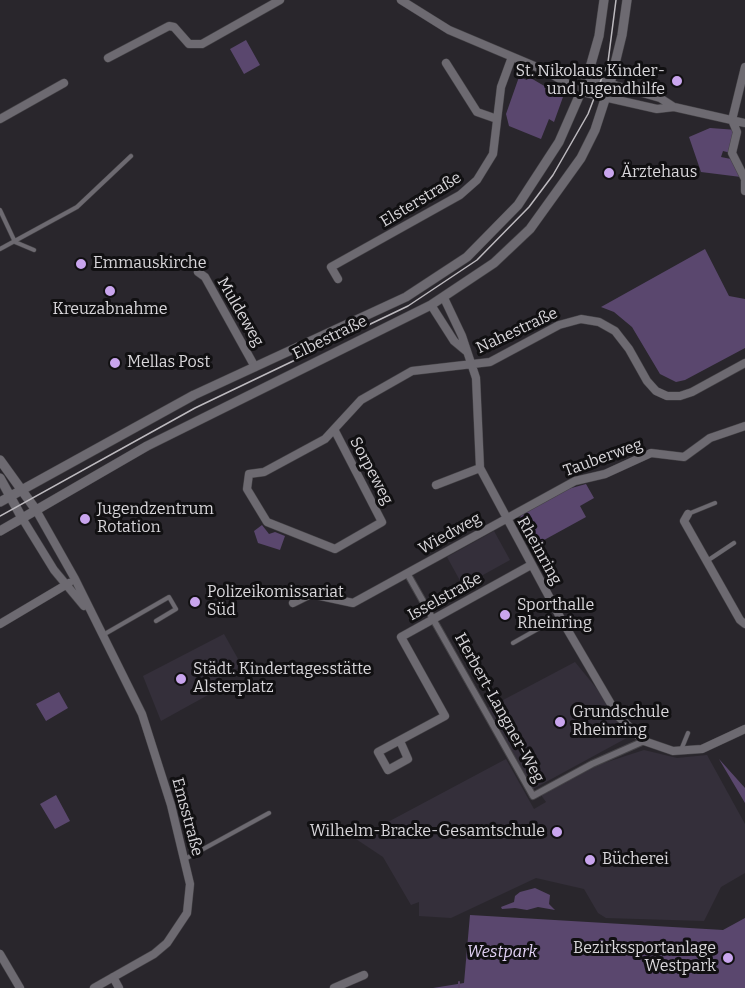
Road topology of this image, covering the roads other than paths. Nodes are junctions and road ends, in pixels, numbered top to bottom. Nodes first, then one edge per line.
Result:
1 (280, 0) edge
2 (401, 0) edge
3 (604, 0) edge
4 (627, 0) edge
5 (108, 57) dead end
6 (512, 57) junction
7 (446, 63) dead end
8 (745, 67) edge
9 (546, 70) junction
10 (587, 78) junction
11 (64, 83) dead end
12 (610, 84) junction
13 (582, 93) junction
14 (605, 99) junction
15 (675, 107) junction
16 (0, 119) edge
17 (497, 119) junction
18 (732, 120) junction
19 (745, 123) edge
20 (131, 156) dead end
21 (745, 180) edge
22 (745, 191) edge
23 (0, 210) edge
24 (15, 242) junction
25 (0, 249) edge
26 (34, 250) dead end
27 (198, 273) dead end
28 (338, 279) dead end
29 (444, 298) junction
30 (431, 305) junction
31 (467, 352) junction
32 (745, 363) edge
33 (473, 365) junction
34 (255, 367) junction
35 (745, 426) edge
36 (335, 431) junction
37 (0, 460) edge
38 (480, 468) junction
39 (0, 478) edge
40 (436, 485) dead end
41 (21, 490) junction
42 (10, 496) junction
43 (0, 502) edge
44 (715, 503) dead end
45 (36, 510) junction
46 (688, 514) joint
47 (22, 518) junction
48 (506, 519) junction
49 (0, 531) edge
50 (734, 543) dead end
51 (706, 561) junction
52 (531, 565) junction
53 (407, 573) junction
54 (75, 579) junction
55 (66, 585) junction
56 (416, 588) joint
57 (293, 603) dead end
58 (560, 617) junction
59 (93, 619) junction
60 (434, 619) junction
61 (156, 621) dead end
62 (0, 624) edge
63 (745, 624) edge
64 (102, 635) junction
65 (513, 643) dead end
66 (745, 729) edge
67 (688, 733) dead end
68 (400, 741) dead end
69 (644, 741) junction
70 (681, 751) junction
71 (269, 813) dead end
72 (185, 859) junction
73 (0, 954) edge
74 (364, 975) dead end
75 (113, 977) junction
76 (20, 988) edge
77 (94, 988) edge
78 (119, 988) edge
79 (333, 988) edge

1 - 5 street
2 - 6 street
3 - 10 street, Elbestraße
4 - 12 street, Elbestraße
6 - 9 street
6 - 17 street, Elsterstraße
7 - 17 street
8 - 18 street
9 - 10 street
9 - 13 street
10 - 12 street
10 - 13 street, Elbestraße
11 - 16 street
12 - 14 street, Elbestraße
12 - 15 street
13 - 14 street
13 - 34 street, Elbestraße
14 - 15 street
14 - 29 street, Elbestraße
15 - 18 street
17 - 28 street, Elsterstraße
18 - 19 street
18 - 21 street
20 - 24 lane
21 - 22 street
23 - 24 lane
24 - 25 lane
24 - 26 lane
27 - 34 street, Muldeweg
29 - 30 street, Elbestraße
29 - 31 street, Rheinring
30 - 31 street, Rheinring
30 - 45 street, Elbestraße
31 - 33 street, Rheinring
32 - 33 street, Nahestraße
33 - 36 street, Nahestraße
33 - 38 street, Rheinring
34 - 41 street, Elbestraße
35 - 48 street, Tauberweg
36 - 36 street, Sorpeweg
37 - 41 street
38 - 40 street
38 - 48 street, Rheinring
39 - 42 street
41 - 42 street, Elbestraße
41 - 45 street
42 - 43 street, Elbestraße
42 - 47 street
44 - 46 lane
45 - 47 street, Elbestraße
45 - 54 street, Emsstraße
46 - 51 street
47 - 49 street, Elbestraße
47 - 55 street, Emsstraße
48 - 52 street, Rheinring
48 - 53 street, Wiedweg
50 - 51 lane
51 - 63 street
52 - 58 street, Rheinring
52 - 60 street, Isselstraße
53 - 56 street, Wiedweg
53 - 57 street, Wiedweg
54 - 55 street
54 - 59 street, Emsstraße
55 - 59 street, Emsstraße
55 - 62 street
56 - 60 street, Herbert-Langner-Weg
58 - 65 lane
58 - 69 street, Rheinring
59 - 64 street, Emsstraße
60 - 68 street, Isselstraße
60 - 69 street, Herbert-Langner-Weg
61 - 64 lane
64 - 72 street, Emsstraße
66 - 70 street, Rheinring
67 - 70 lane
69 - 70 street, Rheinring
71 - 72 lane
72 - 75 street, Emsstraße
73 - 76 street
74 - 79 street
75 - 77 street, Emsstraße
75 - 78 street

